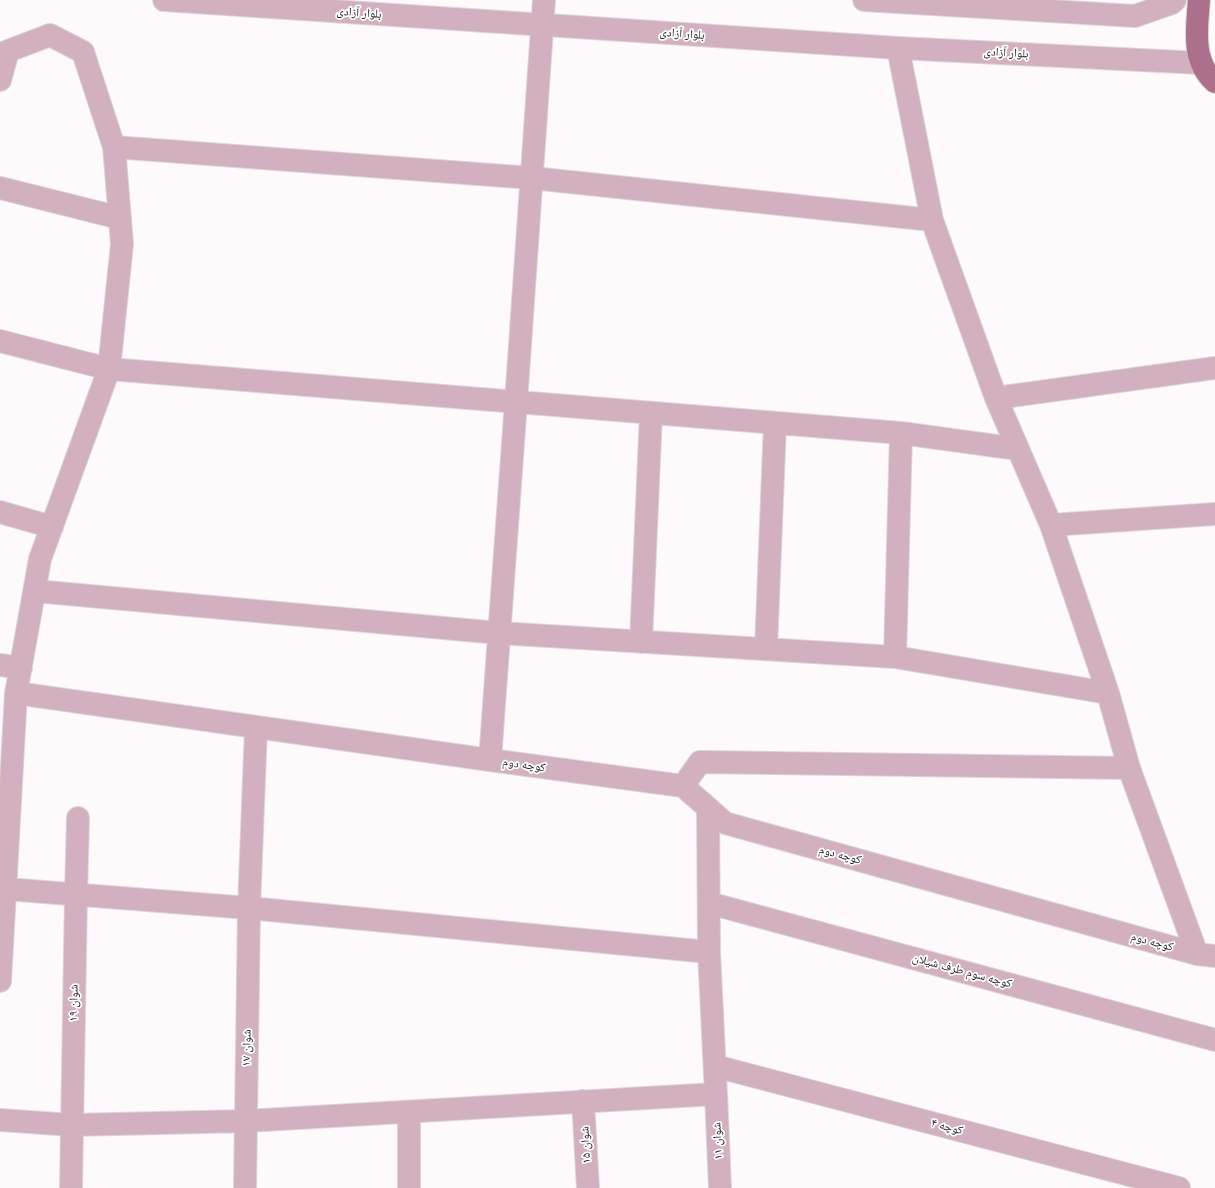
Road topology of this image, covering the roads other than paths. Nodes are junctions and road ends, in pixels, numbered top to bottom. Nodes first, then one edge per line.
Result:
1 (164, 0) edge
2 (544, 0) edge
3 (864, 0) edge
4 (1175, 0) edge
5 (1199, 0) edge
6 (543, 25) junction
7 (898, 48) junction
8 (4, 52) edge
9 (1201, 63) junction
10 (0, 80) edge
11 (1215, 82) edge
12 (114, 147) junction
13 (532, 178) junction
14 (0, 188) edge
15 (120, 218) junction
16 (932, 220) junction
17 (0, 341) edge
18 (1215, 368) edge
19 (108, 369) junction
20 (996, 398) junction
21 (516, 402) junction
22 (651, 413) junction
23 (775, 423) junction
24 (901, 433) junction
25 (1018, 449) junction
26 (0, 512) edge
27 (1215, 514) edge
28 (1051, 525) junction
29 (52, 527) junction
30 (35, 591) junction
31 (499, 633) junction
32 (641, 642) junction
33 (766, 649) junction
34 (895, 657) junction
35 (10, 666) edge
36 (16, 693) junction
37 (1108, 693) junction
38 (256, 727) junction
39 (490, 760) junction
40 (1129, 768) junction
41 (683, 786) junction
42 (708, 808) junction
43 (78, 818) dead end
44 (3, 866) edge
45 (6, 888) junction
46 (76, 894) junction
47 (709, 903) junction
48 (249, 908) junction
49 (709, 952) junction
50 (1206, 955) edge
51 (0, 981) edge
52 (1215, 1040) edge
53 (715, 1066) junction
54 (716, 1094) junction
55 (583, 1101) junction
56 (409, 1112) junction
57 (0, 1120) edge
58 (246, 1121) junction
59 (72, 1125) junction
60 (71, 1188) edge
61 (244, 1188) edge
62 (409, 1188) edge
63 (588, 1188) edge
64 (720, 1188) edge
65 (1179, 1188) edge

1 - 6 street, بلوار آزادی
2 - 6 street
3 - 4 street
5 - 9 main road
6 - 7 street, بلوار آزادی
6 - 13 street
7 - 9 street, بلوار آزادی
7 - 16 street
8 - 10 street
8 - 12 street
9 - 11 main road
12 - 13 street
12 - 15 street
13 - 16 street
13 - 21 street
14 - 15 street
15 - 19 street
16 - 20 street
17 - 19 street
18 - 20 street
19 - 21 street
19 - 29 street
20 - 25 street
21 - 22 street
21 - 31 street
22 - 23 street
22 - 32 street
23 - 24 street
23 - 33 street
24 - 25 street
24 - 34 street
25 - 28 street
26 - 29 street
27 - 28 street
28 - 37 street
29 - 30 street
30 - 31 street
30 - 35 street
31 - 32 street
31 - 39 street
32 - 33 street
33 - 34 street
34 - 37 street
35 - 36 street
36 - 38 street, کوچه دوم
36 - 44 street
37 - 40 street
38 - 39 street, کوچه دوم
38 - 48 street, شوان ۱۷
39 - 41 street, کوچه دوم
40 - 41 street
40 - 50 street
41 - 42 street, کوچه دوم
42 - 47 street, شوان ۱۱
42 - 50 street, کوچه دوم
43 - 46 street, شوان ۱۹
44 - 45 street
45 - 46 street
45 - 51 street
46 - 48 street
46 - 59 street, شوان ۱۹
47 - 49 street, شوان ۱۱
47 - 52 street, کوچه سوم طرف شیلان
48 - 49 street
48 - 58 street, شوان ۱۷
49 - 53 street, شوان ۱۱
53 - 54 street, شوان ۱۱
53 - 65 street, کوچه ۴
54 - 55 street
54 - 64 street, شوان ۱۱
55 - 56 street
55 - 63 street, شوان ۱۵
56 - 58 street
56 - 62 street
57 - 59 street
58 - 59 street
58 - 61 street, شوان ۱۷
59 - 60 street, شوان ۱۹

